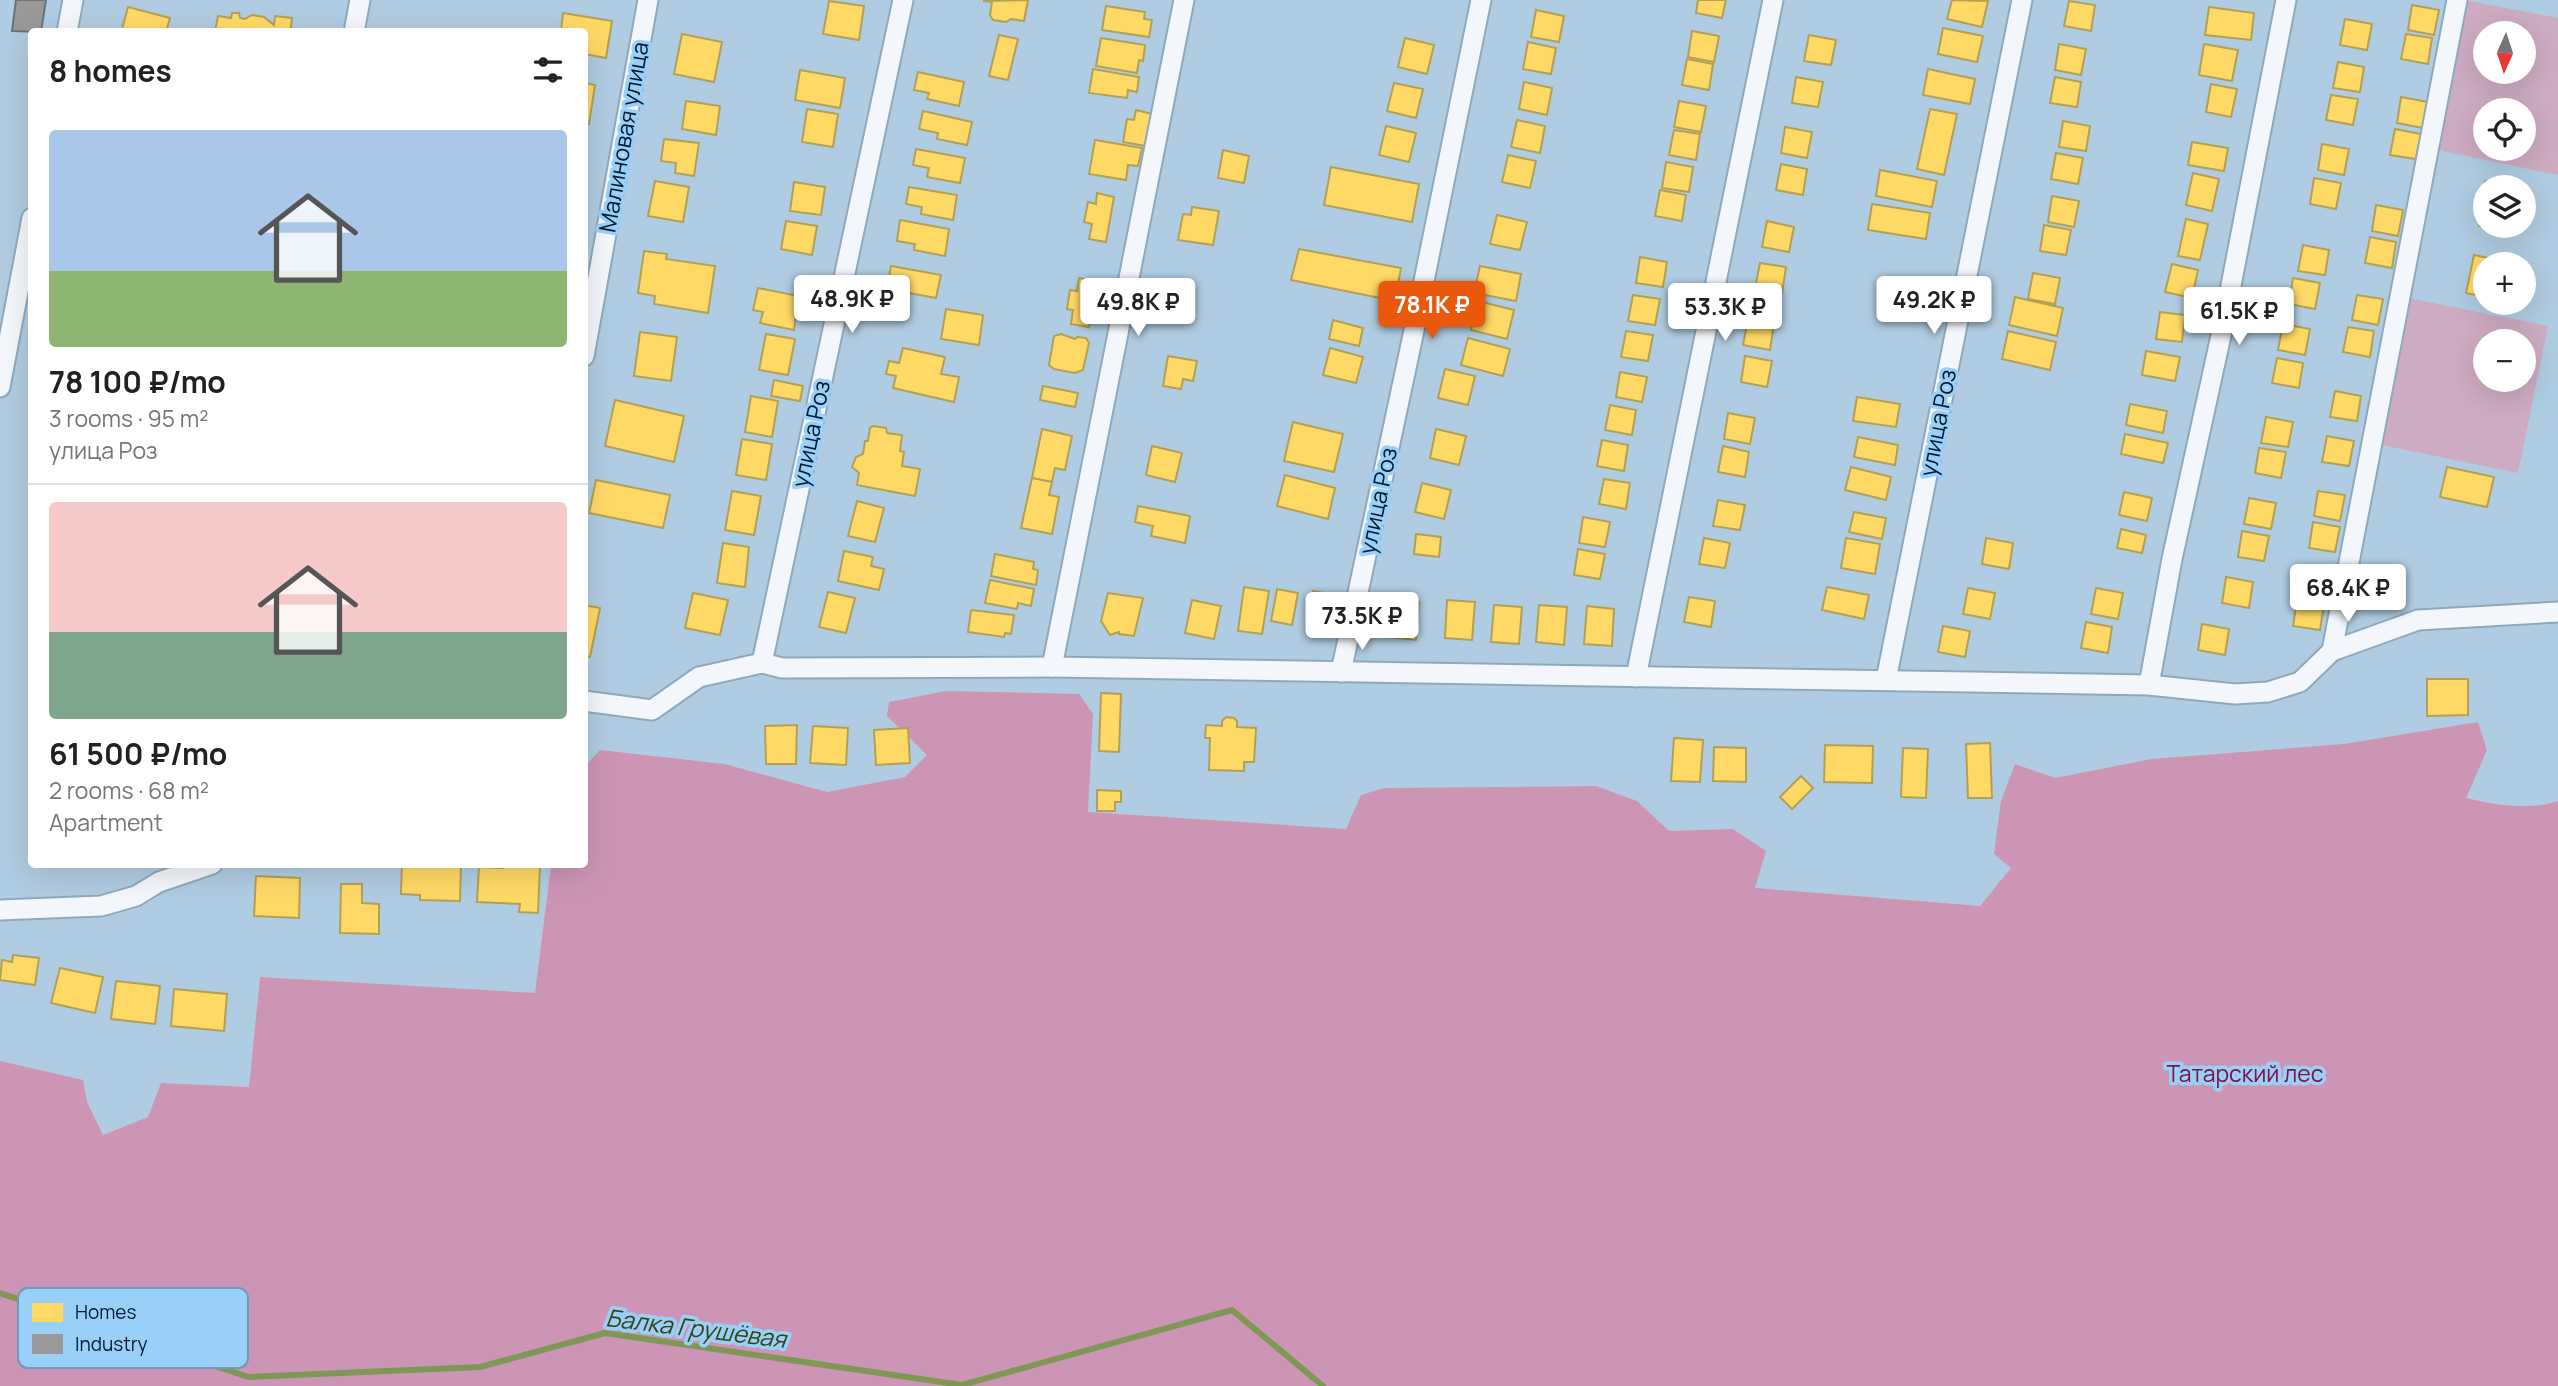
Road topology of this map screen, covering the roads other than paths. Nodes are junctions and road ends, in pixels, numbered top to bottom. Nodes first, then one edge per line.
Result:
1 (73, 0) edge
2 (360, 0) edge
3 (648, 0) edge
4 (903, 0) edge
5 (1184, 0) edge
6 (1481, 0) edge
7 (1773, 0) edge
8 (2022, 0) edge
9 (2286, 0) edge
10 (2457, 0) edge
11 (68, 28) edge
12 (355, 28) edge
13 (28, 239) edge
14 (588, 334) edge
15 (0, 387) edge
16 (2558, 612) edge
17 (2332, 651) junction
18 (762, 663) junction
19 (1052, 667) junction
20 (1341, 672) junction
21 (1636, 677) junction
22 (1886, 680) junction
23 (2149, 685) junction
24 (588, 702) edge
25 (200, 868) edge
26 (0, 910) edge

1 - 11 street
2 - 12 street
3 - 14 street, Малиновая улица
4 - 18 street, улица Роз
5 - 19 street
6 - 20 street, улица Роз
7 - 21 street
8 - 22 street, улица Роз
9 - 23 street
10 - 17 street
13 - 15 street
16 - 17 street
17 - 23 street
18 - 19 street
18 - 24 street
19 - 20 street
20 - 21 street
21 - 22 street
22 - 23 street
25 - 26 street

